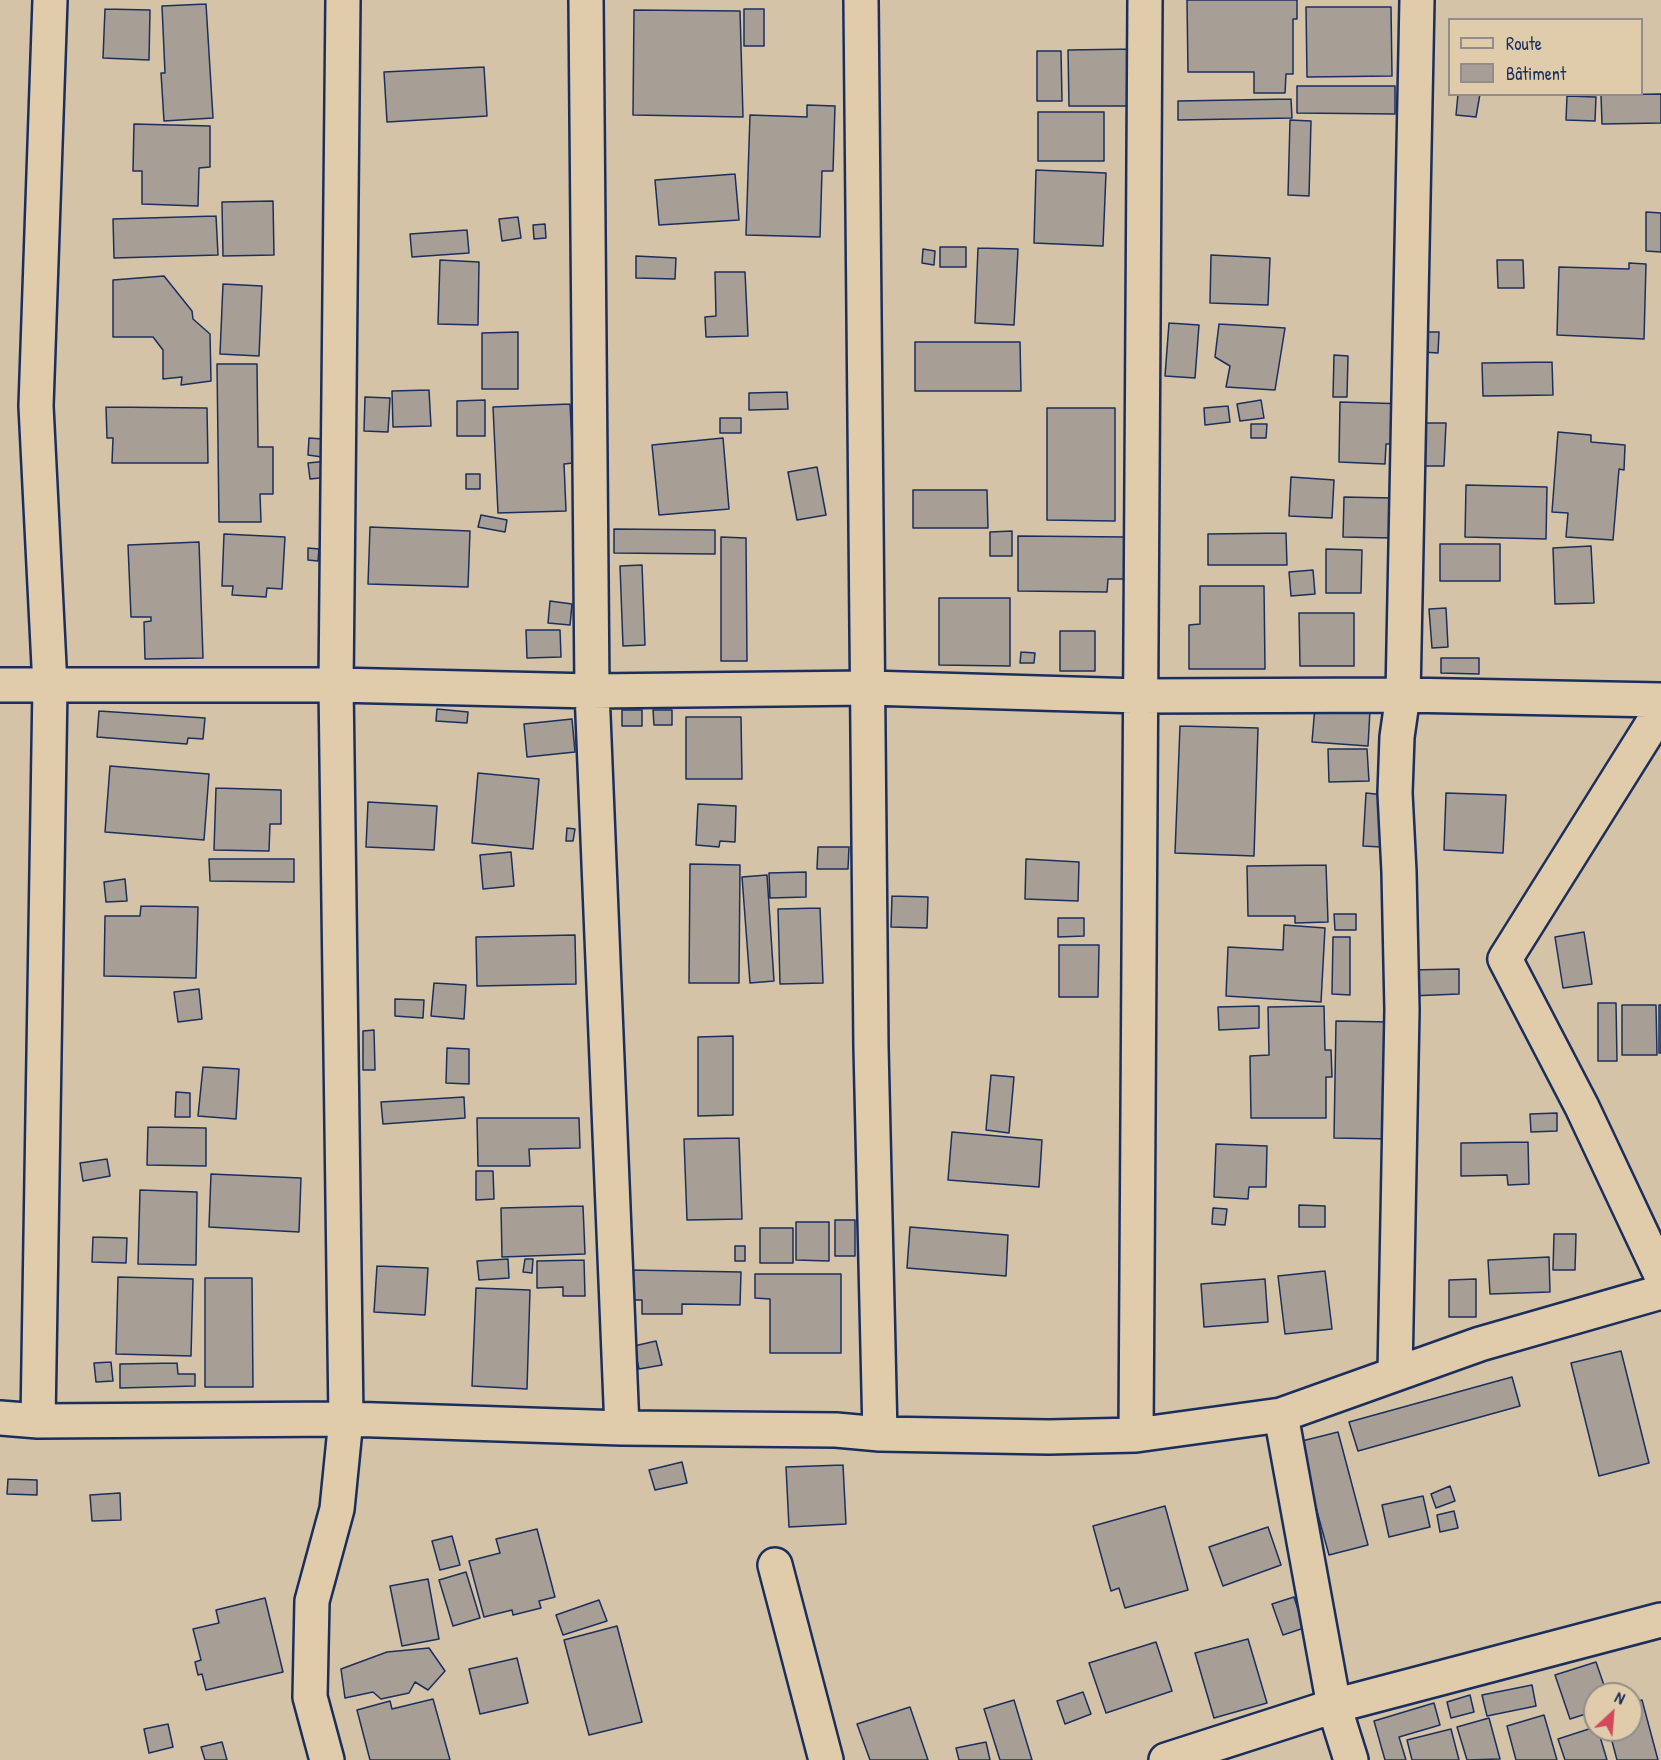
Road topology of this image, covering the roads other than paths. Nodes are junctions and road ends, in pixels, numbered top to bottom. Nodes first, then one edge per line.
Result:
1 (50, 0) edge
2 (343, 0) edge
3 (586, 0) edge
4 (861, 0) edge
5 (1145, 0) edge
6 (1418, 0) edge
7 (336, 684) junction
8 (0, 686) edge
9 (50, 686) junction
10 (869, 688) junction
11 (591, 691) junction
12 (1403, 695) junction
13 (1140, 696) junction
14 (1661, 700) edge
15 (1661, 710) edge
16 (1661, 1275) edge
17 (1661, 1292) edge
18 (1395, 1373) junction
19 (1281, 1415) junction
20 (0, 1418) edge
21 (346, 1419) junction
22 (38, 1421) junction
23 (622, 1428) junction
24 (880, 1434) junction
25 (1136, 1435) junction
26 (775, 1564) dead end
27 (1661, 1620) edge
28 (1334, 1706) junction
29 (327, 1760) edge
30 (826, 1760) edge
31 (1166, 1760) edge
32 (1351, 1760) edge

1 - 9 street
2 - 7 street
3 - 11 street
4 - 10 street
5 - 13 street
6 - 12 street
7 - 9 street
7 - 11 street
7 - 21 street
8 - 9 street
9 - 22 street
10 - 11 street
10 - 13 street
10 - 24 street
11 - 23 street
12 - 13 street
12 - 14 street
12 - 18 street
13 - 25 street
15 - 16 street
17 - 18 street
18 - 19 street
19 - 25 street
19 - 28 street
20 - 22 street
21 - 22 street
21 - 23 street
21 - 29 street
23 - 24 street
24 - 25 street
26 - 30 street
27 - 28 street
28 - 31 street
28 - 32 street

